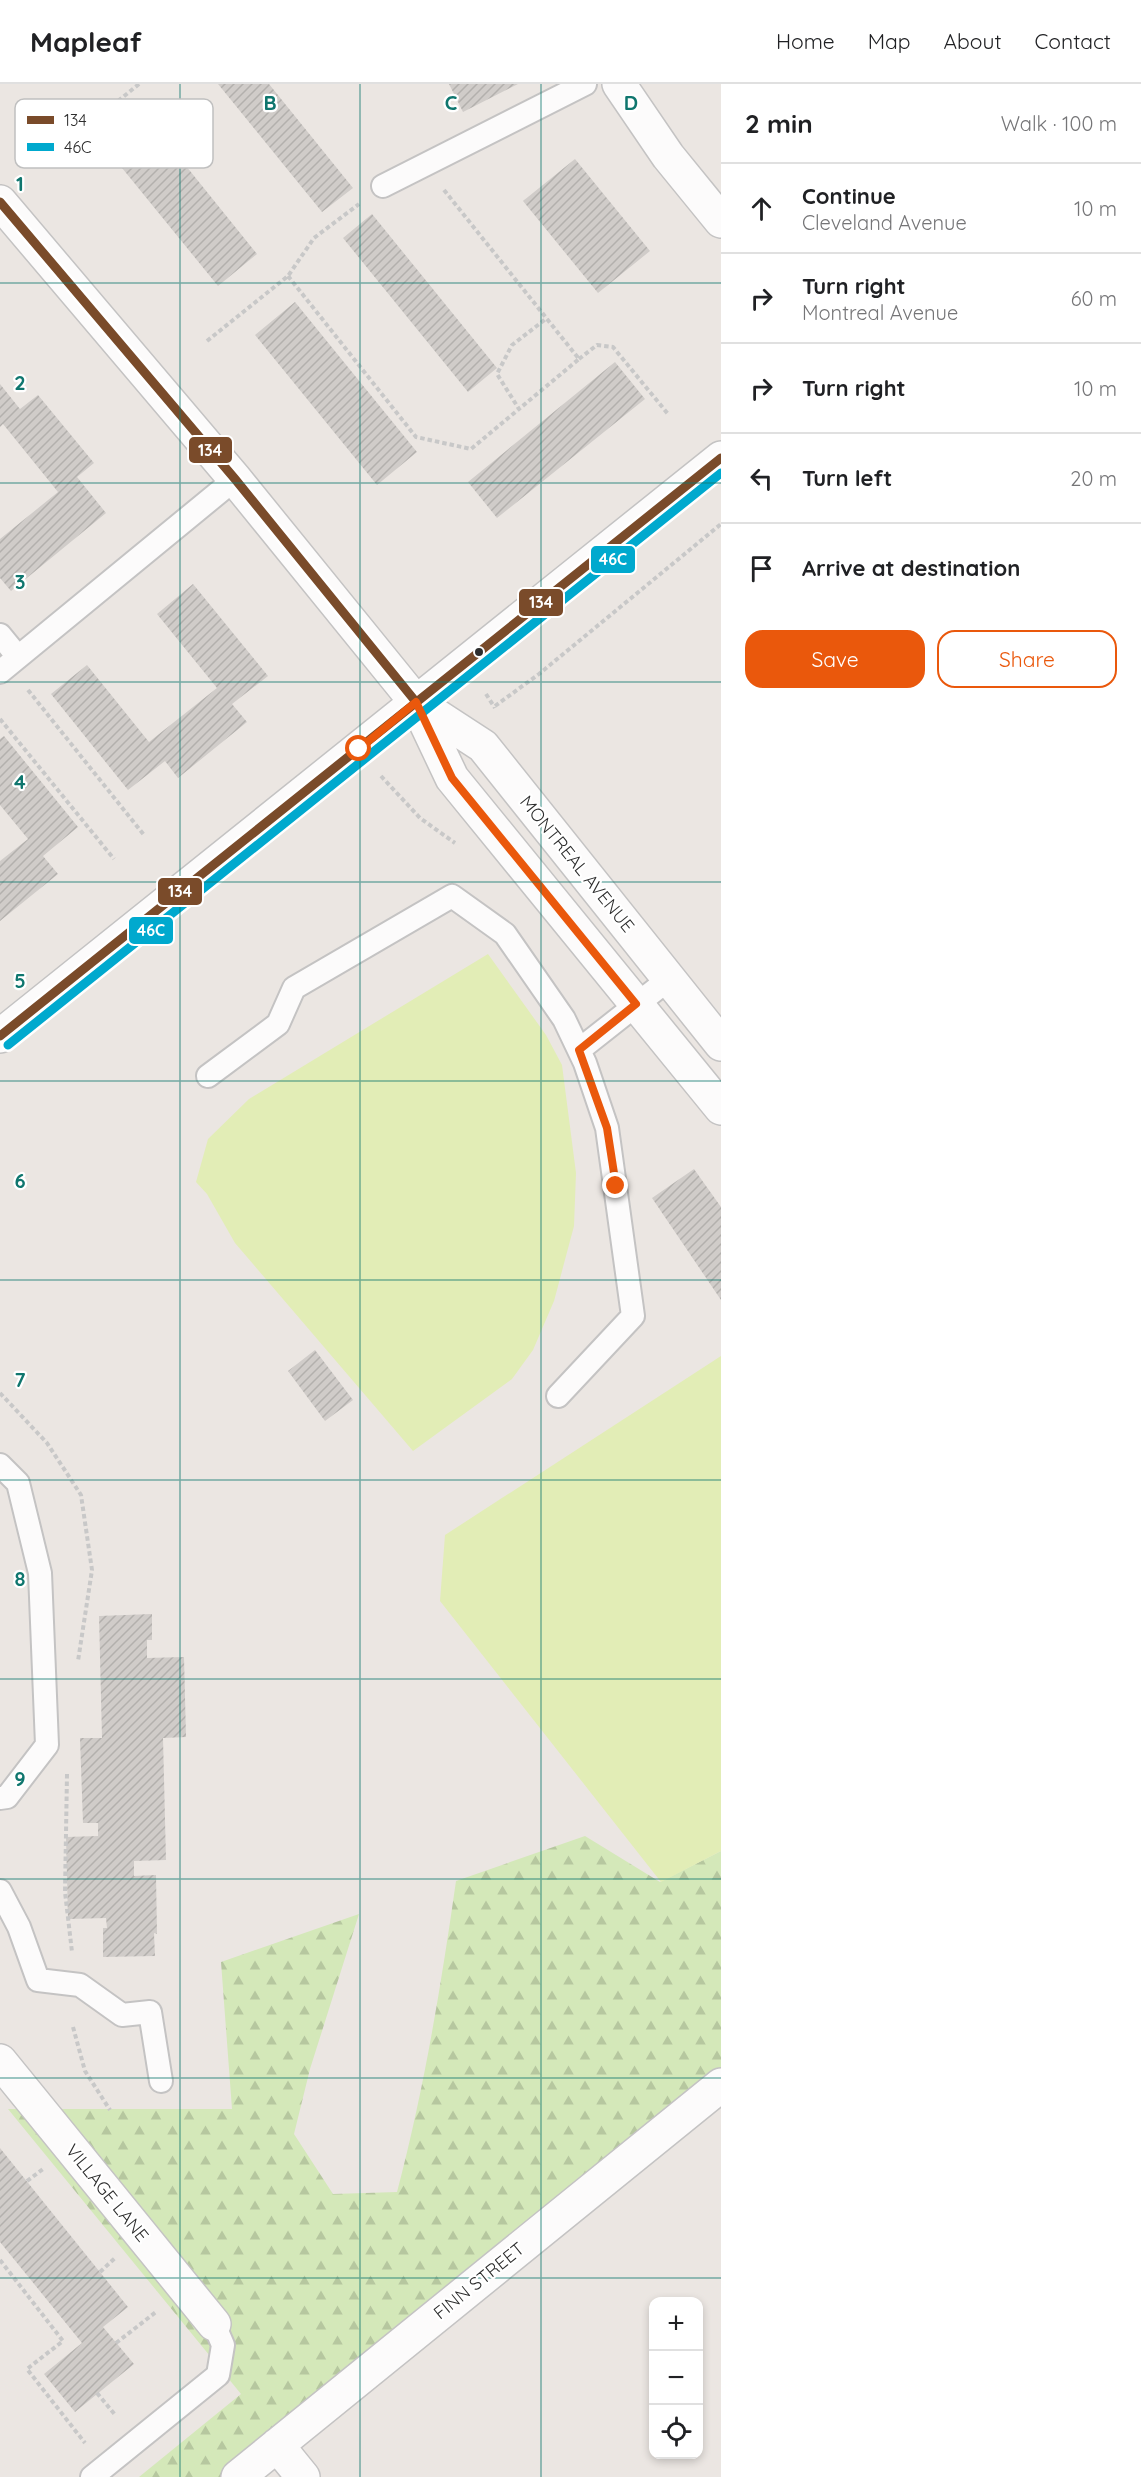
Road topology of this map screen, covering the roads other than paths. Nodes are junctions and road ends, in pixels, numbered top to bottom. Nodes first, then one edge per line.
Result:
1 (585, 84) edge
2 (619, 84) edge
3 (383, 186) road end
4 (0, 202) edge
5 (721, 221) edge
6 (721, 458) edge
7 (235, 479) junction
8 (0, 635) edge
9 (9, 665) edge
10 (416, 702) junction
11 (669, 979) junction
12 (636, 1004) junction
13 (0, 1036) edge
14 (721, 1044) edge
15 (579, 1050) junction
16 (208, 1076) dead end
17 (721, 1108) edge
18 (558, 1396) dead end
19 (0, 1465) edge
20 (0, 1798) edge
21 (0, 1892) edge
22 (0, 2061) edge
23 (161, 2081) dead end
24 (721, 2085) edge
25 (214, 2324) joint
26 (277, 2445) junction
27 (98, 2472) edge
28 (238, 2477) edge
29 (303, 2477) edge

1 - 3 lane
2 - 5 street
4 - 7 street, MONTREAL AVENUE
6 - 10 street
7 - 9 lane
7 - 10 street, MONTREAL AVENUE
8 - 9 lane
10 - 11 street, MONTREAL AVENUE
10 - 12 street, MONTREAL AVENUE
10 - 13 street
11 - 12 lane
11 - 14 street, MONTREAL AVENUE
12 - 15 lane
12 - 17 street, MONTREAL AVENUE
15 - 16 lane
15 - 18 lane
19 - 20 lane
21 - 23 lane
22 - 25 street, VILLAGE LANE
24 - 26 street, FINN STREET
25 - 27 lane
26 - 28 street, FINN STREET
26 - 29 street

